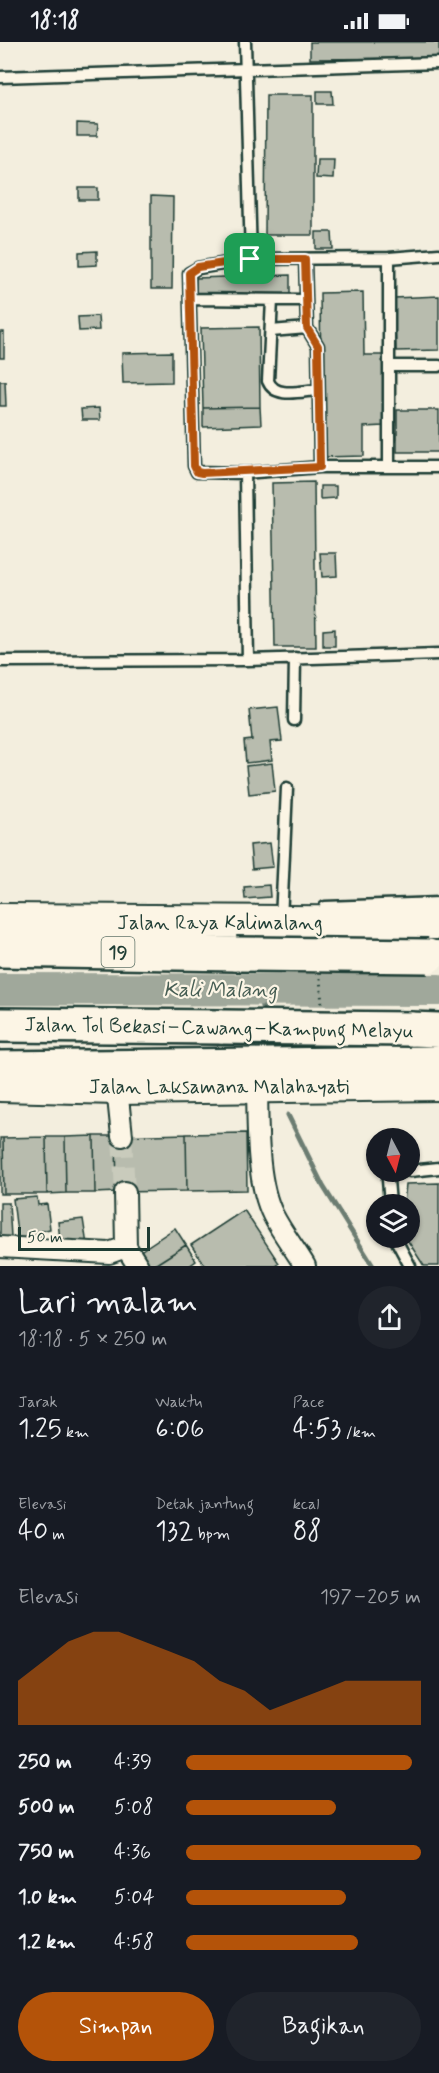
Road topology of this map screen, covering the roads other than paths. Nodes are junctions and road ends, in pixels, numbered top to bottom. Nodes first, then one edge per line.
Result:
1 (245, 42) edge
2 (439, 63) edge
3 (246, 70) junction
4 (0, 77) edge
5 (439, 254) edge
6 (389, 258) junction
7 (250, 259) junction
8 (305, 259) junction
9 (190, 299) junction
10 (272, 300) junction
11 (306, 300) junction
12 (307, 328) junction
13 (271, 331) junction
14 (389, 366) junction
15 (439, 366) edge
16 (317, 390) junction
17 (389, 466) junction
18 (320, 467) junction
19 (439, 467) edge
20 (245, 473) junction
21 (439, 654) edge
22 (296, 658) junction
23 (248, 660) junction
24 (0, 662) edge
25 (294, 720) dead end
26 (286, 788) dead end
27 (439, 903) edge
28 (315, 907) dead end
29 (285, 913) junction
30 (0, 920) edge
31 (439, 923) edge
32 (0, 950) edge
33 (439, 956) edge
34 (0, 1025) edge
35 (439, 1030) edge
36 (439, 1063) edge
37 (0, 1068) edge
38 (439, 1084) edge
39 (0, 1085) edge
40 (262, 1087) junction
41 (117, 1088) junction
42 (122, 1136) tunnel mouth
43 (439, 1168) edge
44 (420, 1170) edge
45 (125, 1192) tunnel mouth
46 (0, 1246) edge
47 (400, 1248) edge
48 (118, 1250) junction
49 (81, 1266) edge
50 (138, 1266) edge
51 (305, 1266) edge
52 (410, 1266) edge

1 - 3 lane
2 - 3 lane
3 - 4 lane
3 - 7 lane
5 - 6 lane
6 - 8 lane
6 - 14 lane
7 - 8 lane
7 - 9 lane
8 - 11 lane
9 - 10 lane
9 - 20 lane
10 - 11 lane
10 - 13 lane
11 - 12 lane
12 - 13 lane
12 - 16 lane
13 - 16 lane
14 - 15 lane
14 - 17 lane
16 - 18 lane
17 - 18 lane
17 - 19 lane
18 - 20 lane
20 - 23 lane
21 - 22 lane
22 - 23 lane
22 - 25 lane
23 - 24 lane
26 - 29 lane
27 - 28 lane
29 - 30 main road, Jalan Raya Kalimalang
29 - 31 main road, Jalan Raya Kalimalang
32 - 33 highway, 19, bridge
34 - 35 highway, Jalan Tol Bekasi–Cawang–Kampung Melayu, bridge
36 - 37 highway
38 - 40 main road, Jalan Laksamana Malahayati
39 - 41 main road, Jalan Laksamana Malahayati
40 - 41 main road, Jalan Laksamana Malahayati
40 - 51 street
41 - 42 street
43 - 44 lane
45 - 48 street
46 - 48 street
47 - 52 lane
48 - 49 street
48 - 50 street

